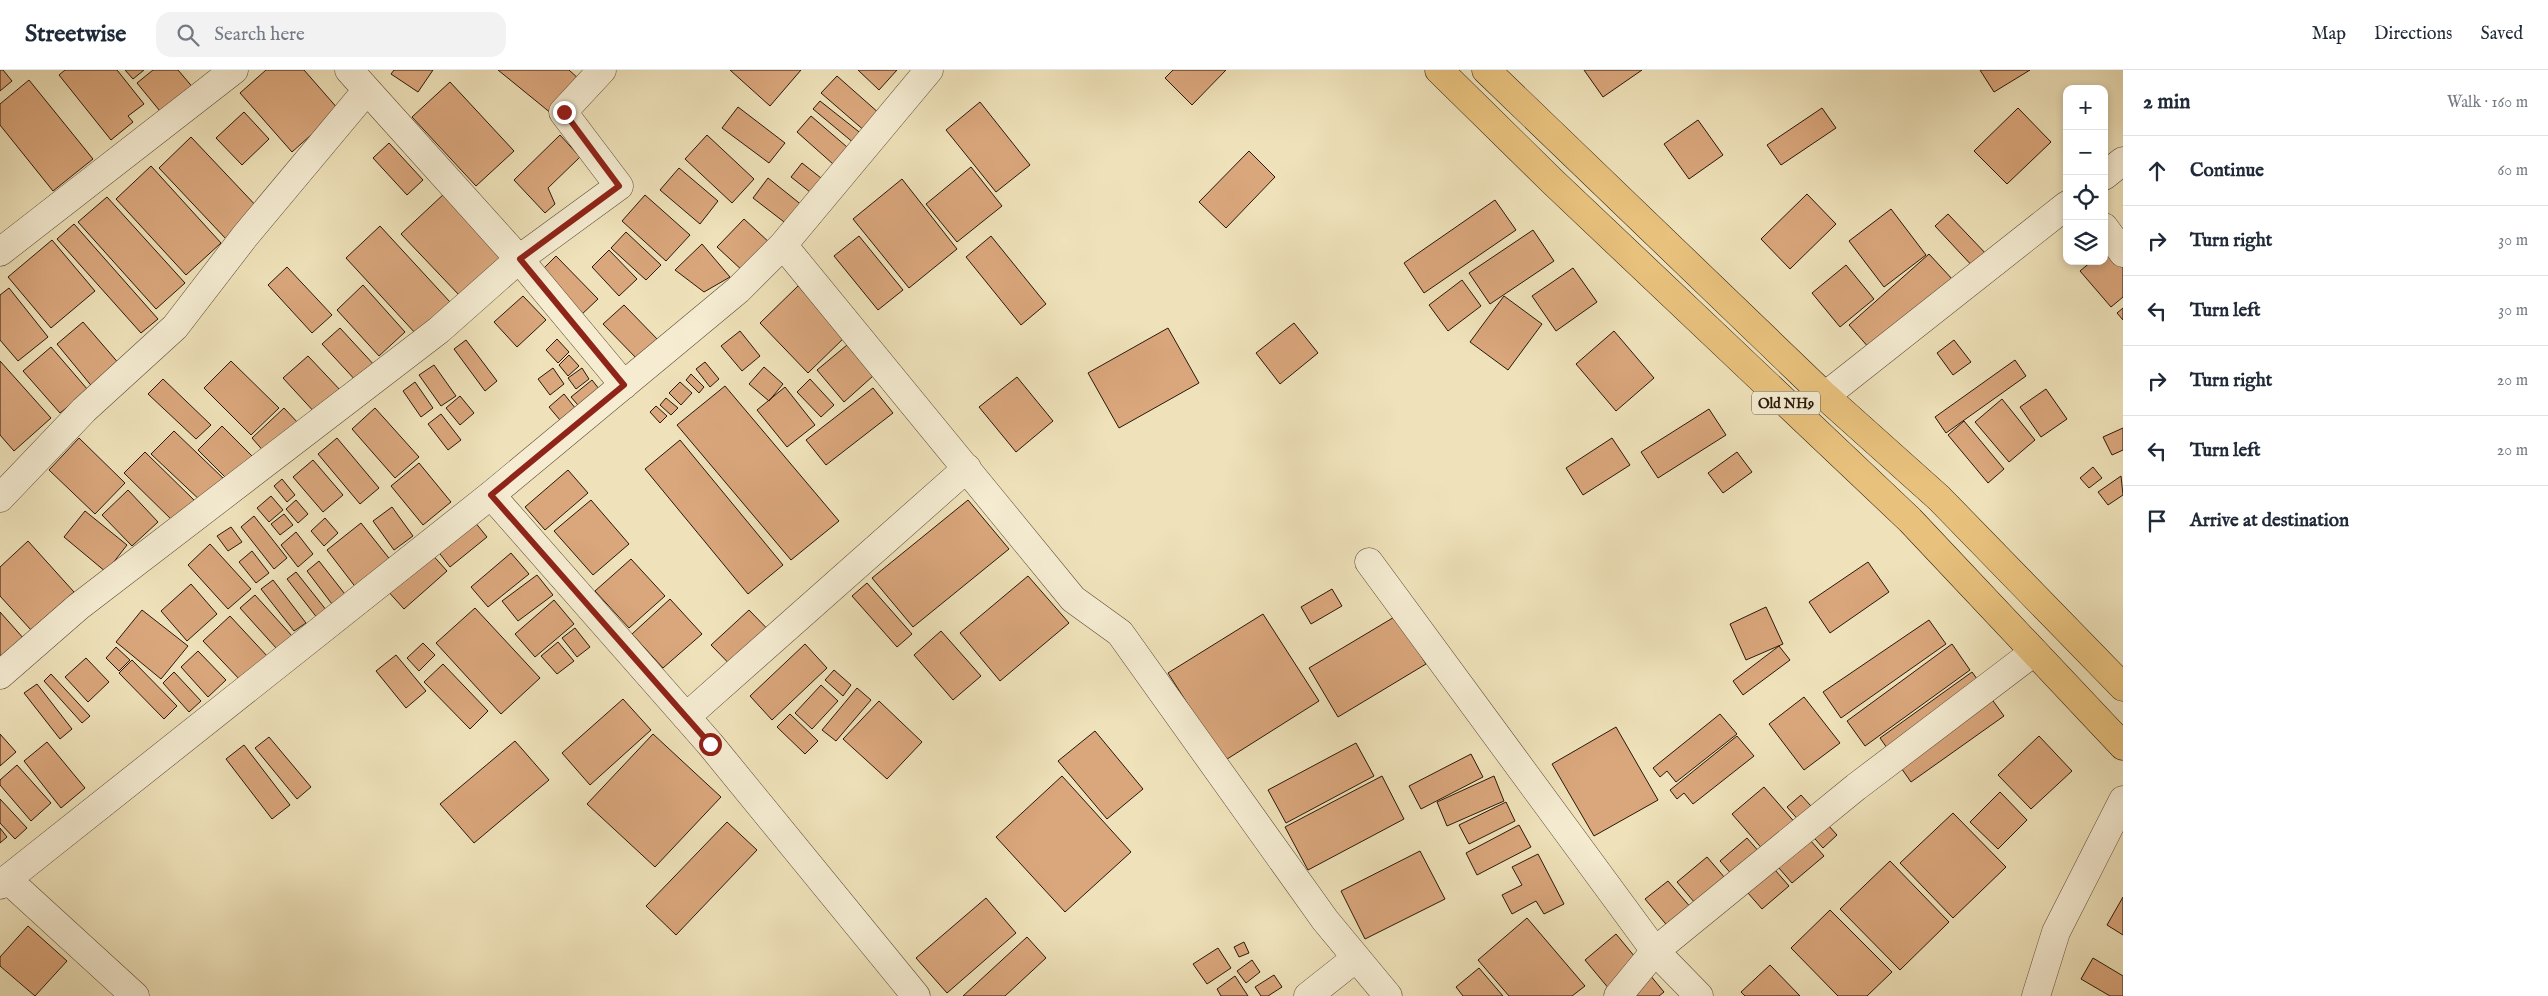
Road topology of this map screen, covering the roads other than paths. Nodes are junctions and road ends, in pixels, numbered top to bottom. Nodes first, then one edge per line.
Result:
1 (234, 70) edge
2 (349, 70) edge
3 (602, 70) edge
4 (929, 70) edge
5 (1439, 70) edge
6 (1486, 70) edge
7 (368, 90) junction
8 (2123, 161) edge
9 (2105, 175) edge
10 (2063, 208) edge
11 (2108, 233) edge
12 (783, 245) junction
13 (0, 252) edge
14 (2123, 254) edge
15 (520, 259) junction
16 (624, 385) junction
17 (1825, 396) junction
18 (967, 468) junction
19 (491, 495) junction
20 (0, 498) edge
21 (1368, 562) dead end
22 (2034, 652) junction
23 (0, 675) edge
24 (2123, 687) edge
25 (686, 717) junction
26 (2123, 746) edge
27 (2123, 800) edge
28 (3, 882) edge
29 (1655, 951) junction
30 (1356, 958) junction
31 (135, 996) edge
32 (916, 996) edge
33 (1308, 996) edge
34 (1388, 996) edge
35 (1618, 996) edge
36 (1699, 996) edge
37 (2036, 996) edge

1 - 13 street
2 - 7 street
3 - 15 street
4 - 12 street
5 - 22 main road, Old NH9
6 - 17 main road, Old NH9
7 - 15 street
7 - 20 street
8 - 9 street
10 - 17 street
11 - 14 street
12 - 16 street
12 - 18 street
15 - 16 street
15 - 23 street
16 - 19 street
17 - 24 main road, Old NH9
18 - 25 street
18 - 30 street
19 - 25 street
19 - 28 street
21 - 29 street
22 - 26 main road, Old NH9
22 - 29 street
25 - 32 street
27 - 37 street
28 - 31 street
29 - 35 street
29 - 36 street
30 - 33 street
30 - 34 street

